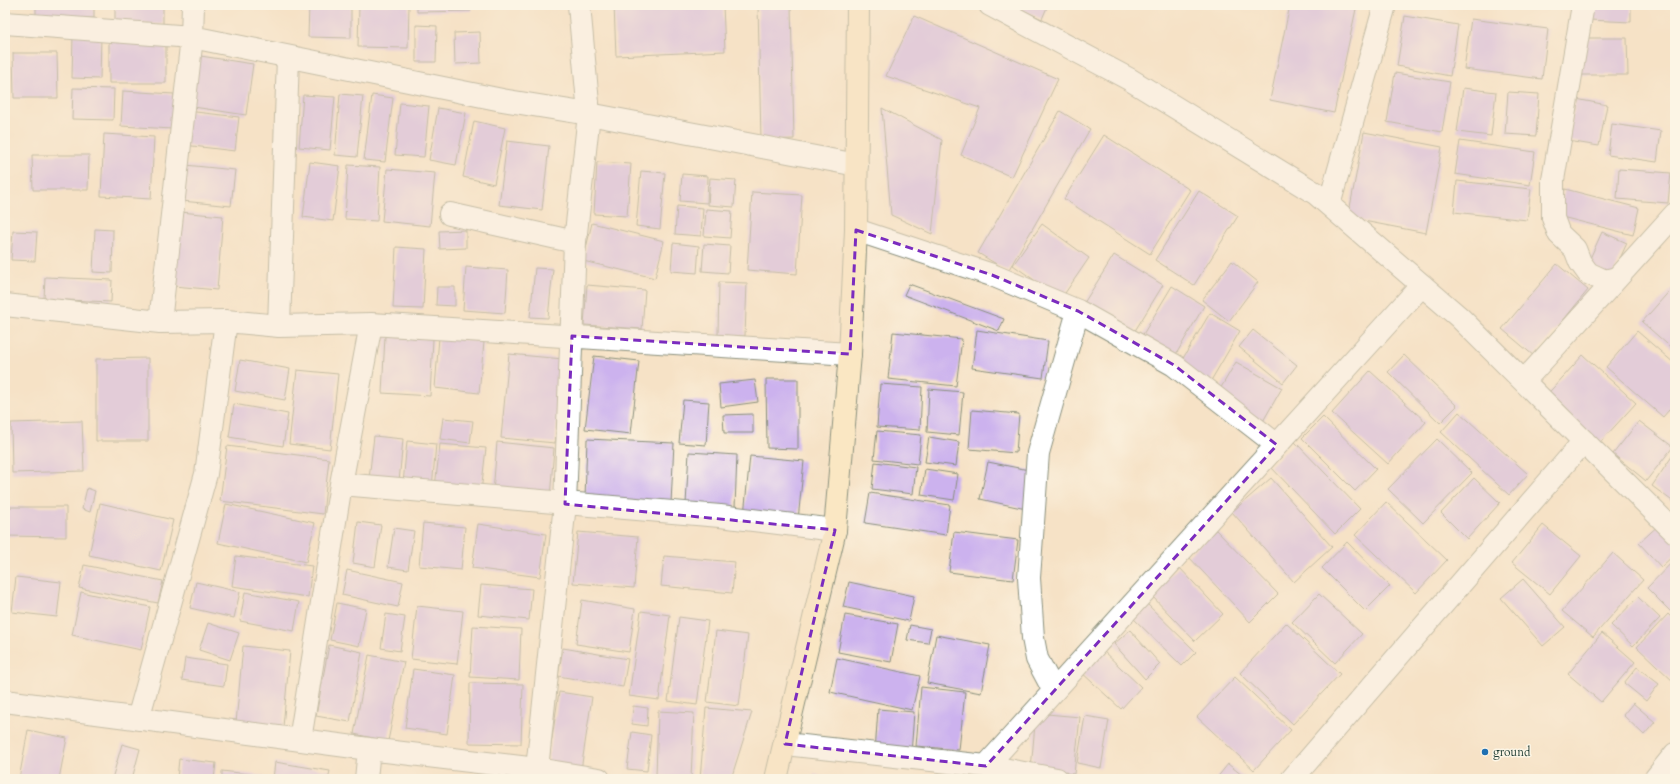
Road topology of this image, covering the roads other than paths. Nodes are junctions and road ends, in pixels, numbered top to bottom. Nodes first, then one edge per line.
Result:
1 (193, 5) edge
2 (579, 5) edge
3 (858, 5) edge
4 (990, 5) edge
5 (1385, 5) edge
6 (1583, 5) edge
7 (5, 23) edge
8 (192, 37) junction
9 (288, 57) junction
10 (589, 114) junction
11 (857, 165) junction
12 (1329, 205) junction
13 (450, 214) dead end
14 (1675, 214) edge
15 (856, 230) junction
16 (575, 242) junction
17 (1617, 278) junction
18 (1422, 285) junction
19 (5, 305) edge
20 (1078, 311) junction
21 (226, 321) junction
22 (160, 322) junction
23 (371, 324) junction
24 (279, 326) junction
25 (572, 336) junction
26 (850, 354) junction
27 (1524, 381) junction
28 (1584, 441) junction
29 (1277, 445) junction
30 (342, 484) junction
31 (565, 504) junction
32 (835, 530) junction
33 (1675, 532) edge
34 (1054, 691) junction
35 (5, 701) edge
36 (138, 719) junction
37 (300, 740) junction
38 (785, 744) junction
39 (369, 749) junction
40 (1675, 754) edge
41 (986, 766) junction
42 (537, 769) junction
43 (366, 779) edge
44 (599, 779) edge
45 (776, 779) edge
46 (1058, 779) edge
47 (1292, 779) edge
48 (1655, 779) edge

1 - 8 street
2 - 10 street
3 - 11 street
4 - 12 street
5 - 12 street
6 - 17 street
7 - 8 street
8 - 9 street
8 - 22 street
9 - 10 street
9 - 24 street
10 - 11 street
10 - 16 street
11 - 15 street
12 - 18 street
13 - 16 street
14 - 17 street
15 - 20 street
15 - 26 street
16 - 25 street
17 - 27 street
18 - 27 street
18 - 29 street
19 - 22 street
20 - 29 street
20 - 34 street
21 - 22 street
21 - 24 street
21 - 36 street
23 - 24 street
23 - 25 street
23 - 30 street
25 - 26 street
25 - 31 street
26 - 32 street
27 - 28 street
28 - 33 street
28 - 47 street
29 - 34 street
30 - 31 street
30 - 37 street
31 - 32 street
31 - 42 street
32 - 38 street
34 - 41 street
35 - 36 street
36 - 37 street
37 - 39 street
38 - 41 street
38 - 45 street
39 - 42 street
39 - 43 street
40 - 48 street
41 - 46 street
42 - 44 street

